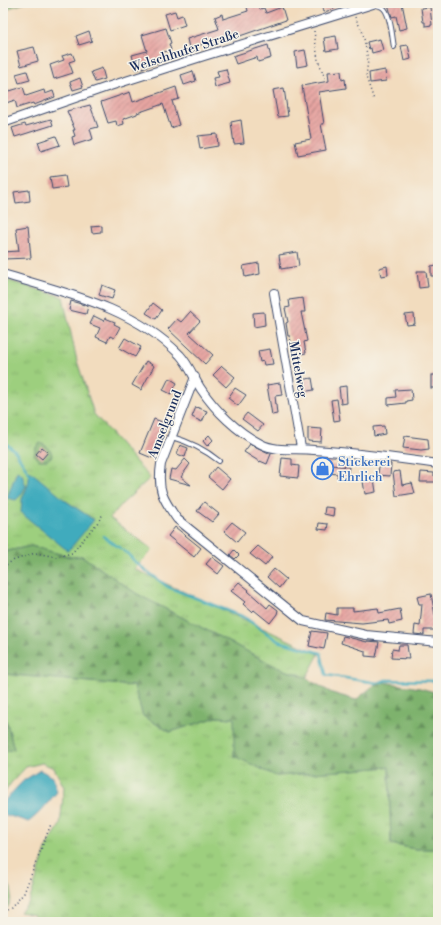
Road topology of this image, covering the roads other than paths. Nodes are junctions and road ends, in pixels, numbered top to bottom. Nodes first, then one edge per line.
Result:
1 (375, 3) edge
2 (394, 48) dead end
3 (3, 123) edge
4 (3, 274) edge
5 (274, 293) dead end
6 (194, 377) junction
7 (172, 437) junction
8 (301, 448) junction
9 (219, 461) dead end
10 (438, 464) edge
11 (438, 642) edge

1 - 2 lane
1 - 3 street, Welschhufer Straße
4 - 6 street, Amselgrund
5 - 8 street, Mittelweg
6 - 7 street, Amselgrund
6 - 8 street
7 - 9 lane
7 - 11 street, Amselgrund
8 - 10 street

